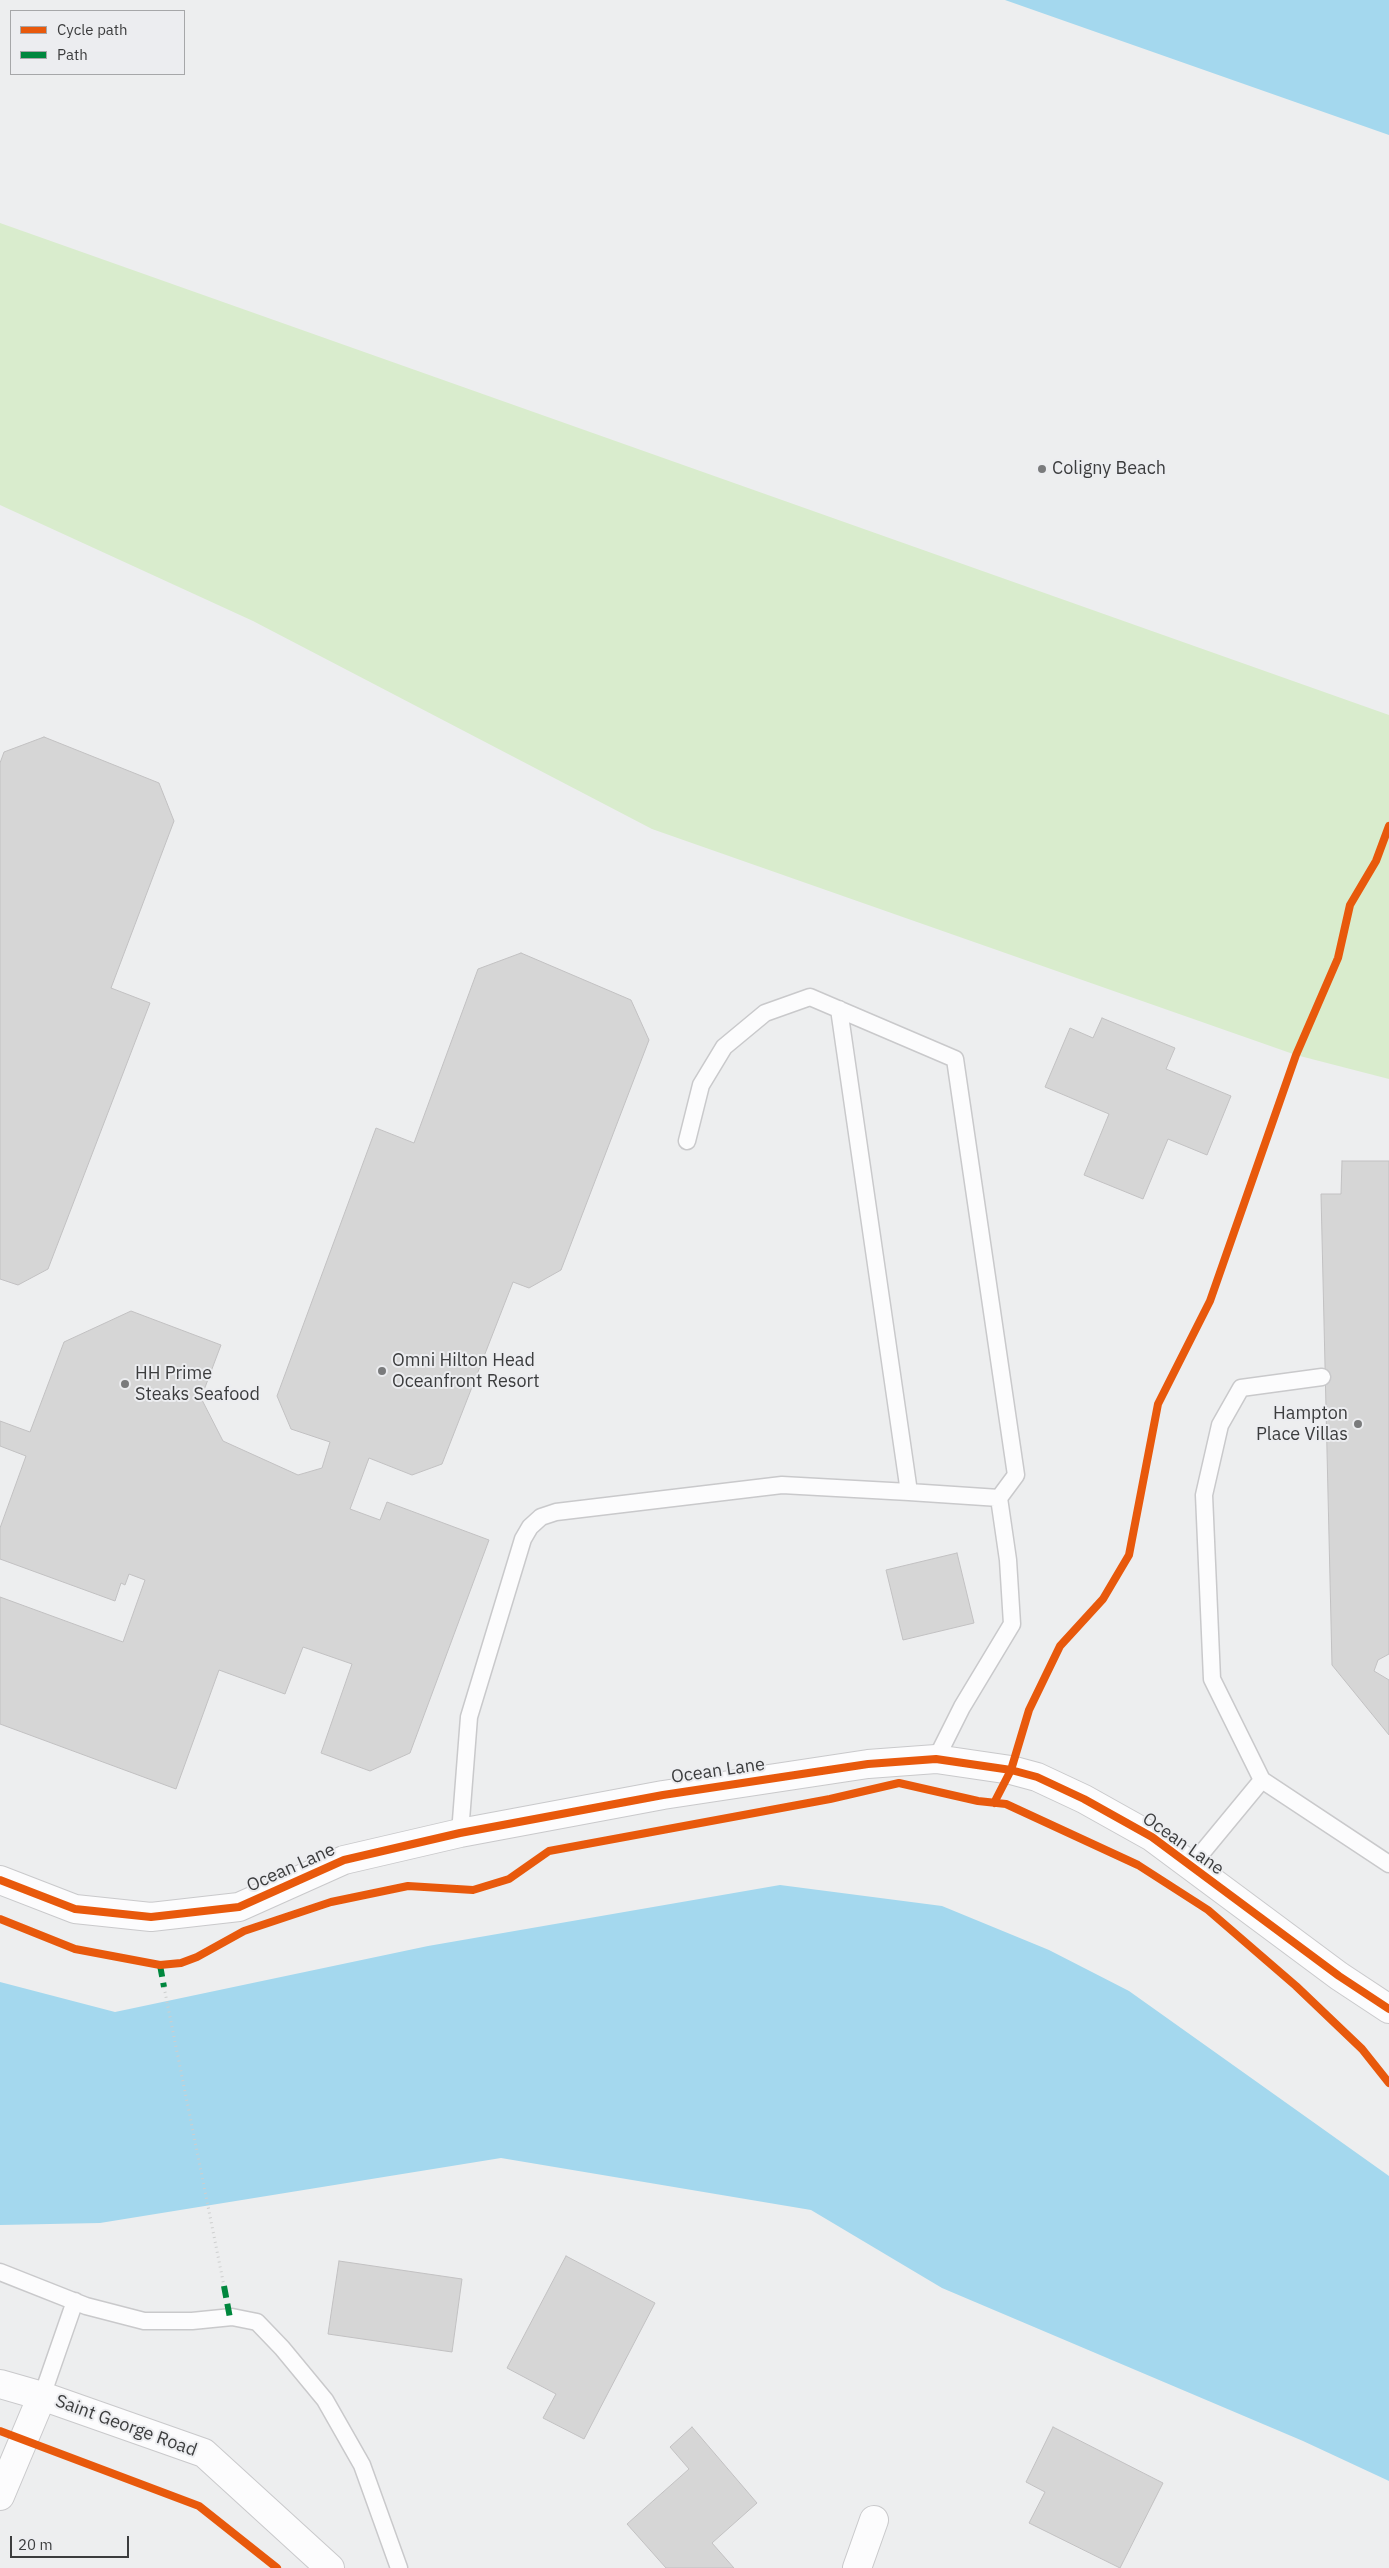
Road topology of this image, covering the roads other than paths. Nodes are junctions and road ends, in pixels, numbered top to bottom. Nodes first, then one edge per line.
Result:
1 (839, 1009) junction
2 (687, 1140) dead end
3 (1322, 1376) dead end
4 (908, 1492) junction
5 (999, 1498) junction
6 (936, 1760) junction
7 (1262, 1780) junction
8 (460, 1833) junction
9 (1389, 1864) edge
10 (1191, 1866) junction
11 (0, 1880) edge
12 (1389, 2010) edge
13 (0, 2272) edge
14 (75, 2301) junction
15 (0, 2384) edge
16 (42, 2396) junction
17 (0, 2496) edge
18 (874, 2520) dead end
19 (330, 2568) edge
20 (399, 2568) edge
21 (857, 2568) edge

1 - 2 lane
1 - 4 lane
1 - 5 lane
3 - 7 lane
4 - 5 lane
4 - 8 lane
5 - 6 lane
6 - 8 street, Ocean Lane
6 - 10 street, Ocean Lane
7 - 9 lane
7 - 10 lane
8 - 11 street, Ocean Lane
10 - 12 street, Ocean Lane
13 - 14 lane
14 - 16 lane
14 - 20 lane
15 - 16 street, Saint George Road
16 - 17 street
16 - 19 street, Saint George Road
18 - 21 street

